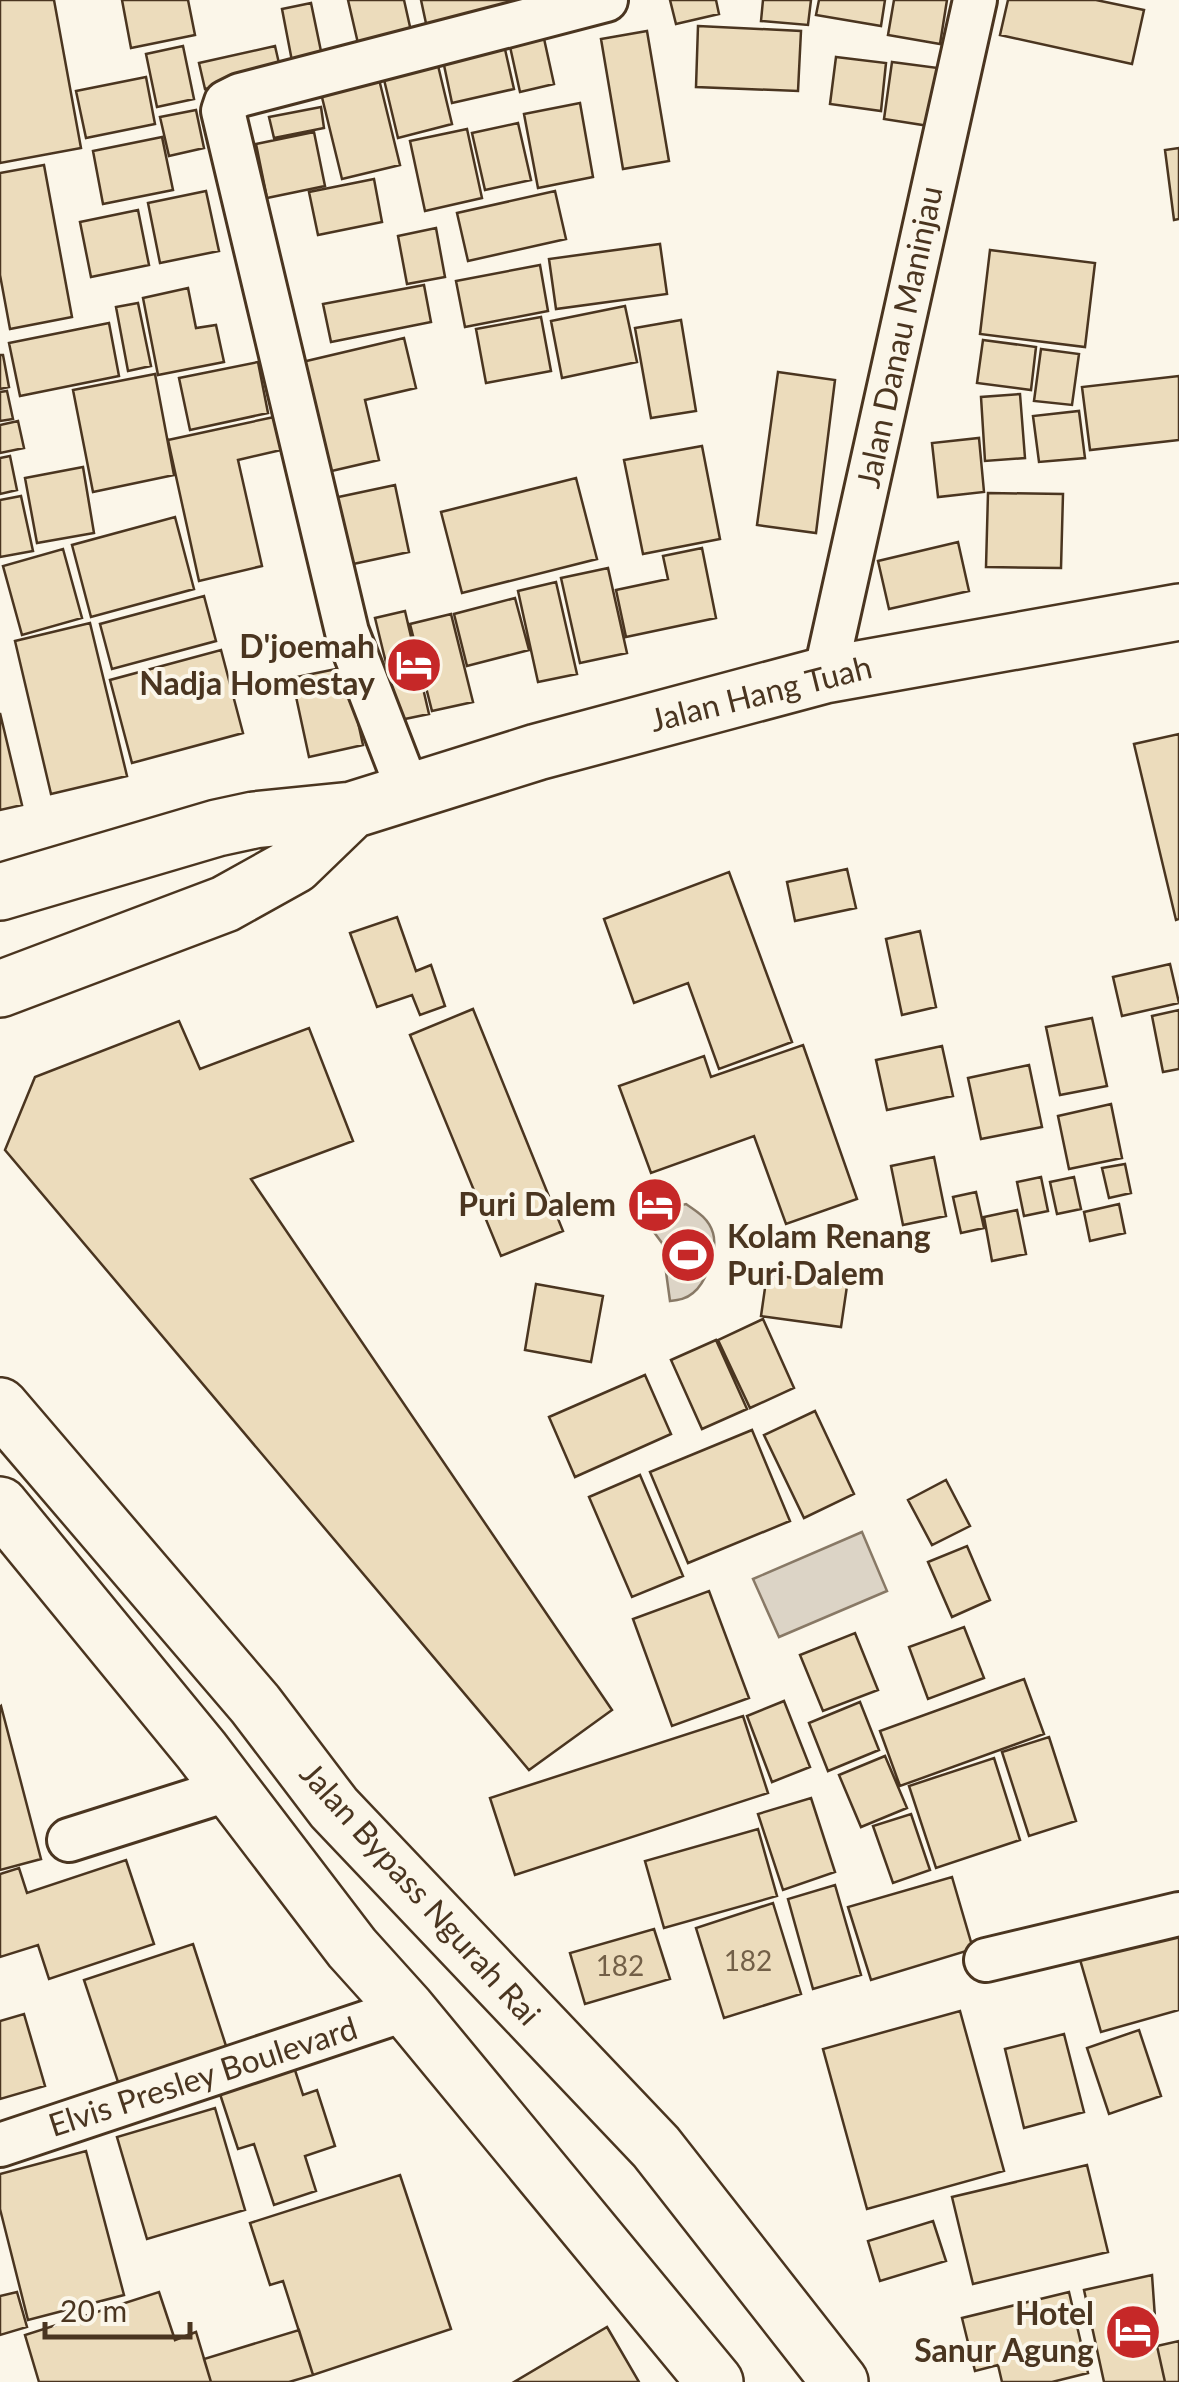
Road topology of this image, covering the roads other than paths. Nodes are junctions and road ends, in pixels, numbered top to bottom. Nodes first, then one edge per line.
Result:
1 (606, 0) edge
2 (976, 0) edge
3 (1179, 612) edge
4 (825, 674) junction
5 (408, 790) junction
6 (352, 810) junction
7 (0, 892) edge
8 (0, 988) edge
9 (0, 1406) edge
10 (0, 1505) edge
11 (254, 1704) junction
12 (216, 1770) junction
13 (69, 1840) dead end
14 (1179, 1914) edge
15 (986, 1960) dead end
16 (407, 2009) junction
17 (0, 2145) edge
18 (705, 2379) edge
19 (840, 2382) edge

1 - 5 street
2 - 4 street, Jalan Danau Maninjau
3 - 4 main road, Jalan Hang Tuah
4 - 5 main road, Jalan Hang Tuah
5 - 6 main road, Jalan Hang Tuah
6 - 7 main road, Jalan Hang Tuah
6 - 8 main road, Jalan Hang Tuah
9 - 11 main road, Jalan Bypass Ngurah Rai
10 - 12 main road
11 - 12 main road
11 - 19 main road, Jalan Bypass Ngurah Rai
12 - 13 street
12 - 16 main road
14 - 15 street
16 - 17 street, Elvis Presley Boulevard
16 - 18 main road

